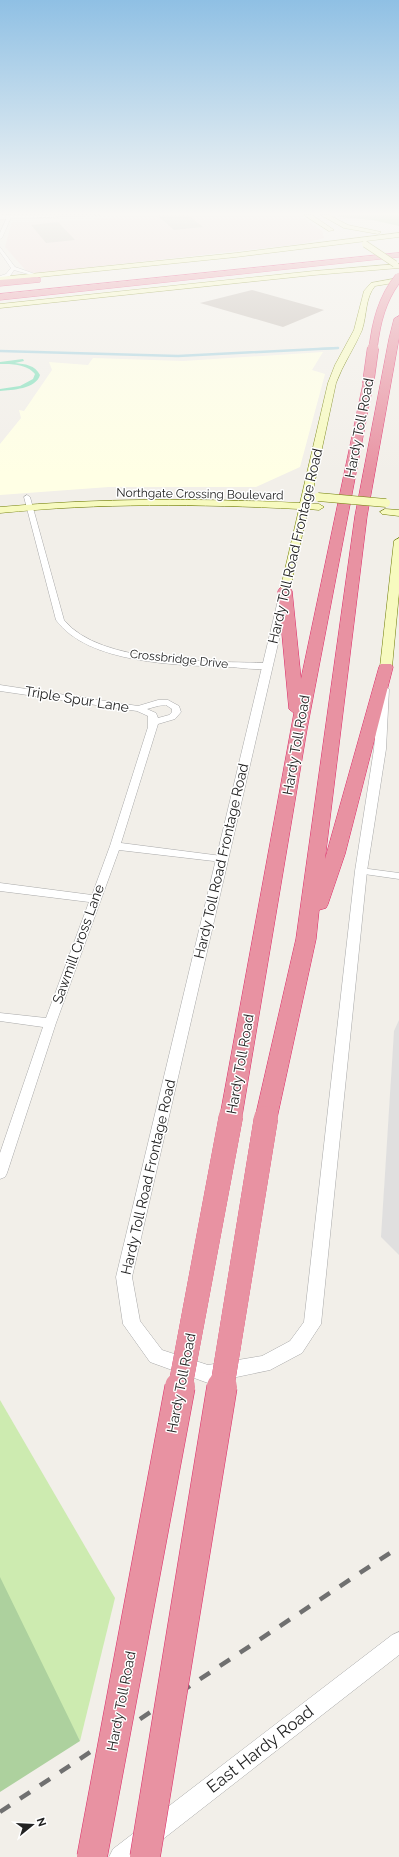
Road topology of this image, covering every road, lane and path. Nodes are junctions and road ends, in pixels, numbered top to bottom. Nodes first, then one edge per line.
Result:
1 (41, 302) edge
2 (363, 302) edge
3 (383, 302) edge
4 (0, 306) edge
5 (399, 319) edge
6 (174, 491) dead end
7 (293, 495) dead end
8 (43, 496) dead end
9 (26, 501) junction
10 (172, 501) junction
11 (305, 501) junction
12 (399, 504) edge
13 (386, 507) junction
14 (0, 510) edge
15 (399, 513) edge
16 (399, 541) edge
17 (285, 591) junction
18 (267, 666) junction
19 (386, 667) junction
20 (0, 688) edge
21 (139, 709) junction
22 (153, 719) junction
23 (299, 729) junction
24 (115, 846) junction
25 (222, 859) junction
26 (361, 871) junction
27 (399, 876) edge
28 (0, 887) edge
29 (94, 899) junction
30 (306, 939) junction
31 (0, 1017) edge
32 (50, 1023) junction
33 (0, 1173) edge
34 (399, 1642) edge
35 (92, 1857) edge
36 (121, 1857) edge
37 (144, 1857) edge

1 - 4 main road
2 - 11 main road, Hardy Toll Road Frontage Road
3 - 23 highway, Hardy Toll Road, bridge
5 - 30 highway, Hardy Toll Road
6 - 10 main road
7 - 11 main road, Northgate Crossing Boulevard
8 - 9 main road, Northgate Crossing Boulevard
9 - 10 main road, Northgate Crossing Boulevard
9 - 14 main road, Northgate Crossing Boulevard
9 - 18 street, Crossbridge Drive
10 - 11 main road, Northgate Crossing Boulevard
11 - 13 main road, Northgate Crossing Boulevard
11 - 17 main road, Hardy Toll Road Frontage Road
12 - 13 main road, Northgate Crossing Boulevard
13 - 15 main road, Northgate Crossing Boulevard
16 - 19 main road, Hardy Toll Road Frontage Road
17 - 18 street, Hardy Toll Road Frontage Road
17 - 23 highway
18 - 25 street, Hardy Toll Road Frontage Road
19 - 26 street, Hardy Toll Road Frontage Road
19 - 30 highway
20 - 21 street, Triple Spur Lane
21 - 22 street, Triple Spur Lane
21 - 22 street
22 - 24 street, Sawmill Cross Lane
23 - 35 highway, Hardy Toll Road, bridge
24 - 25 street
24 - 29 street, Sawmill Cross Lane
25 - 26 street, Hardy Toll Road Frontage Road
26 - 27 street
28 - 29 street
29 - 32 street, Sawmill Cross Lane
30 - 37 highway, Hardy Toll Road, bridge
31 - 32 street
32 - 33 street, Sawmill Cross Lane
34 - 36 street, East Hardy Road

